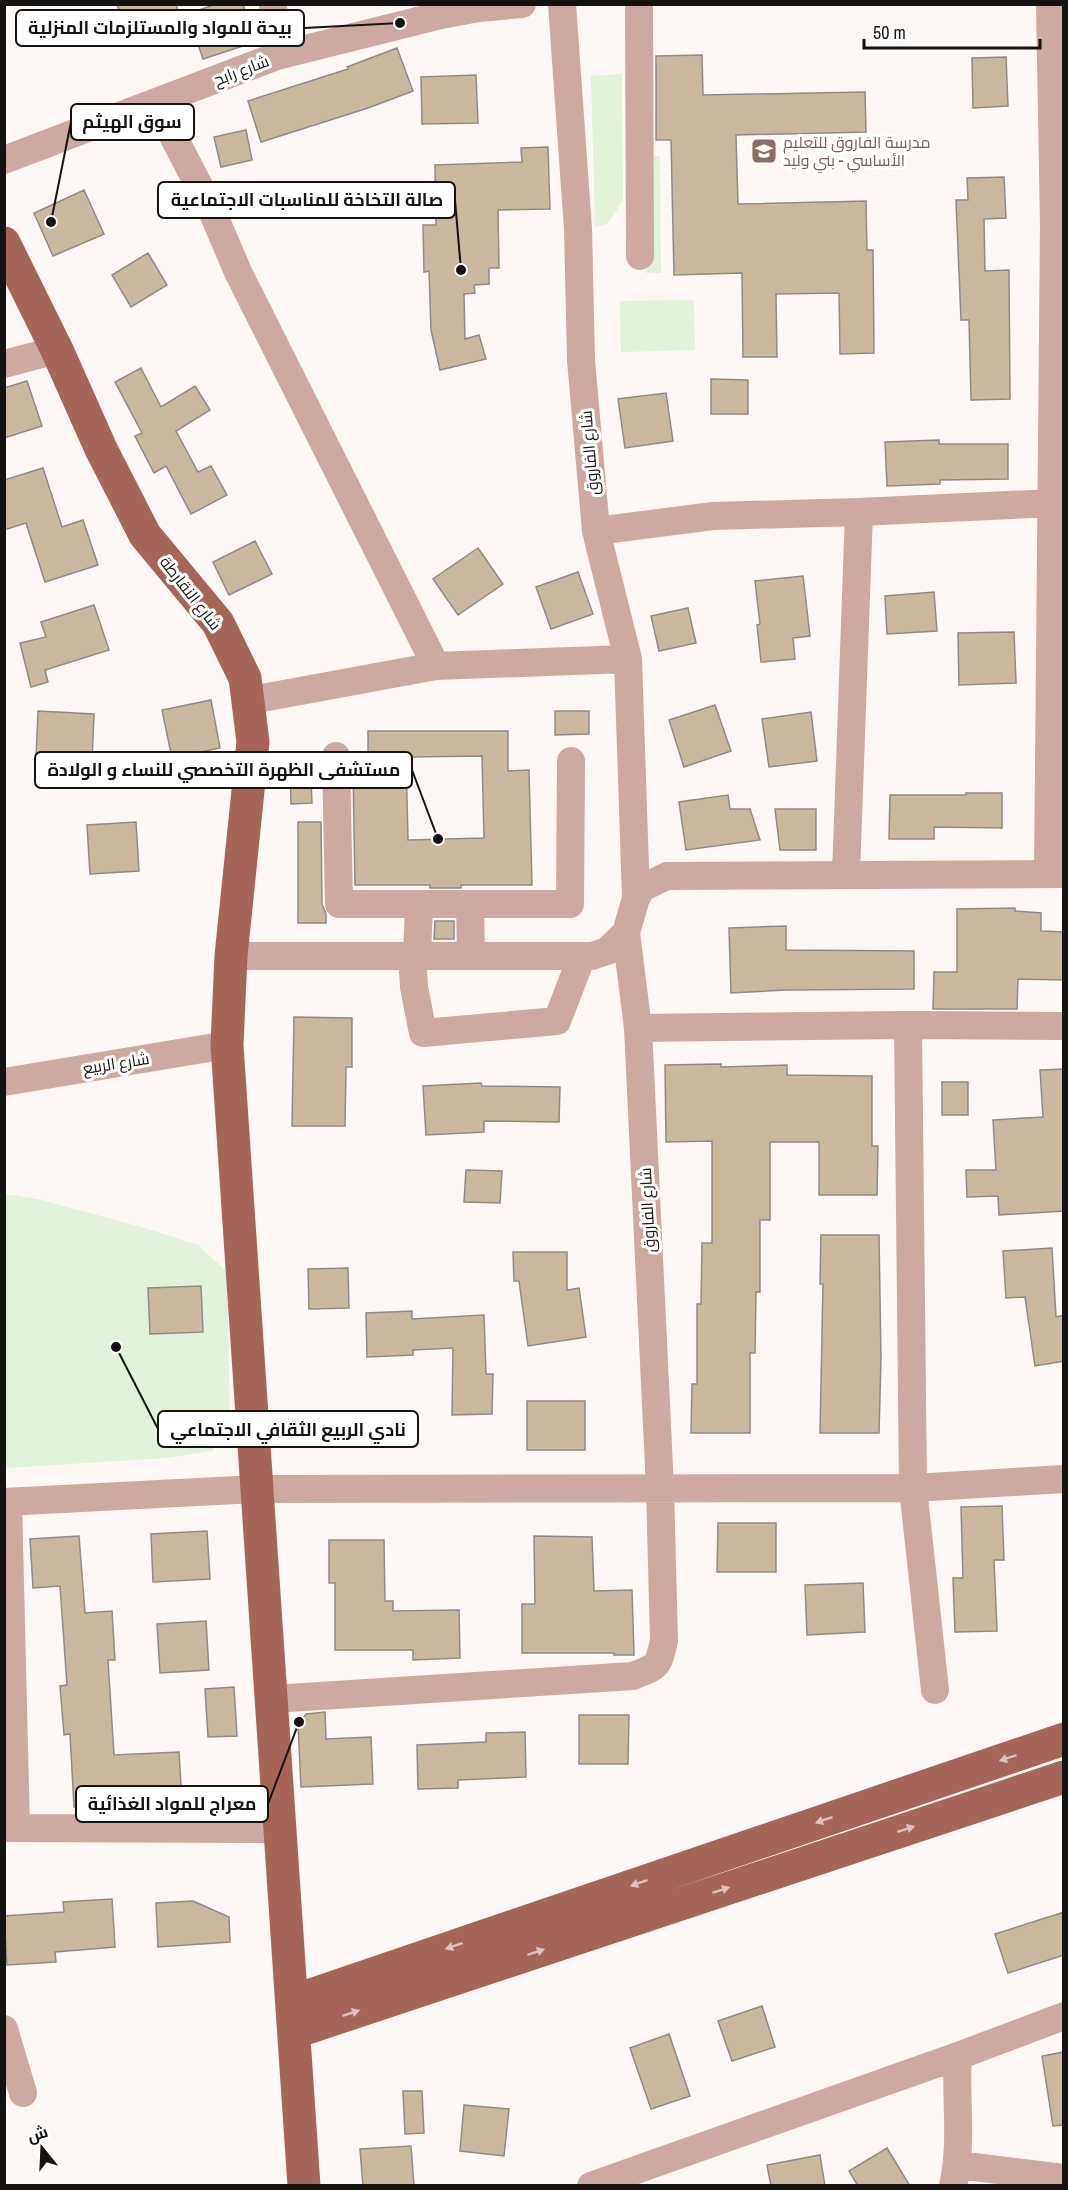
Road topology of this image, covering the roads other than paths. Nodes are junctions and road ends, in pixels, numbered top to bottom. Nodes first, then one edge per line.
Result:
1 (273, 4) edge
2 (522, 4) edge
3 (562, 4) edge
4 (639, 4) edge
5 (1050, 4) edge
6 (277, 56) junction
7 (156, 103) junction
8 (4, 160) edge
9 (1059, 225) edge
10 (4, 243) edge
11 (640, 256) dead end
12 (57, 350) junction
13 (4, 364) edge
14 (1053, 503) junction
15 (859, 512) junction
16 (596, 531) junction
17 (1058, 582) edge
18 (628, 660) junction
19 (436, 666) junction
20 (246, 701) junction
21 (336, 756) dead end
22 (571, 761) dead end
23 (1056, 874) edge
24 (846, 875) junction
25 (636, 898) junction
26 (419, 904) junction
27 (470, 904) junction
28 (626, 933) junction
29 (414, 955) junction
30 (231, 956) junction
31 (471, 956) junction
32 (582, 956) junction
33 (908, 1025) junction
34 (1064, 1026) edge
35 (638, 1028) junction
36 (227, 1045) junction
37 (4, 1082) edge
38 (1064, 1479) edge
39 (660, 1488) junction
40 (913, 1488) junction
41 (257, 1489) junction
42 (6, 1502) edge
43 (935, 1690) dead end
44 (273, 1699) junction
45 (1064, 1739) edge
46 (1064, 1777) edge
47 (10, 1828) edge
48 (280, 1828) junction
49 (1064, 2016) edge
50 (294, 2017) junction
51 (4, 2030) edge
52 (958, 2056) junction
53 (23, 2094) dead end
54 (956, 2175) edge
55 (1064, 2178) edge
56 (304, 2186) edge
57 (591, 2186) edge

1 - 6 street
2 - 6 street, شارع رابح
3 - 16 street, شارع الفاروق
4 - 11 street
5 - 9 street
6 - 7 street, شارع رابح
7 - 8 street, شارع رابح
7 - 19 street
9 - 14 street
10 - 12 main road, شارع النقارطة
12 - 13 street
12 - 20 main road, شارع النقارطة
14 - 15 street
14 - 17 street
15 - 16 street
15 - 24 street
16 - 18 street, شارع الفاروق
17 - 23 street
18 - 19 street
18 - 25 street, شارع الفاروق
19 - 20 street
20 - 30 main road, شارع النقارطة
21 - 26 street
22 - 27 street
23 - 24 street
24 - 25 street
25 - 28 street, شارع الفاروق
26 - 27 street
26 - 29 street
27 - 31 street
28 - 32 street
28 - 35 street, شارع الفاروق
29 - 30 street
29 - 31 street
29 - 32 street
30 - 36 main road, شارع النقارطة
31 - 32 street
33 - 34 street
33 - 35 street
33 - 40 street
35 - 39 street, شارع الفاروق
36 - 37 street, شارع الربيع
36 - 41 main road, شارع النقارطة
38 - 40 street
39 - 40 street
39 - 41 street
39 - 44 street, شارع الفاروق
40 - 43 street
41 - 42 street
41 - 44 main road, شارع النقارطة
42 - 47 street
44 - 48 main road, شارع النقارطة
45 -> 50 main road
50 -> 46 main road
47 - 48 street
48 - 50 main road, شارع النقارطة
49 - 52 street
50 - 56 main road, شارع النقارطة
51 - 53 street
52 - 54 street
52 - 57 street
54 - 55 street

